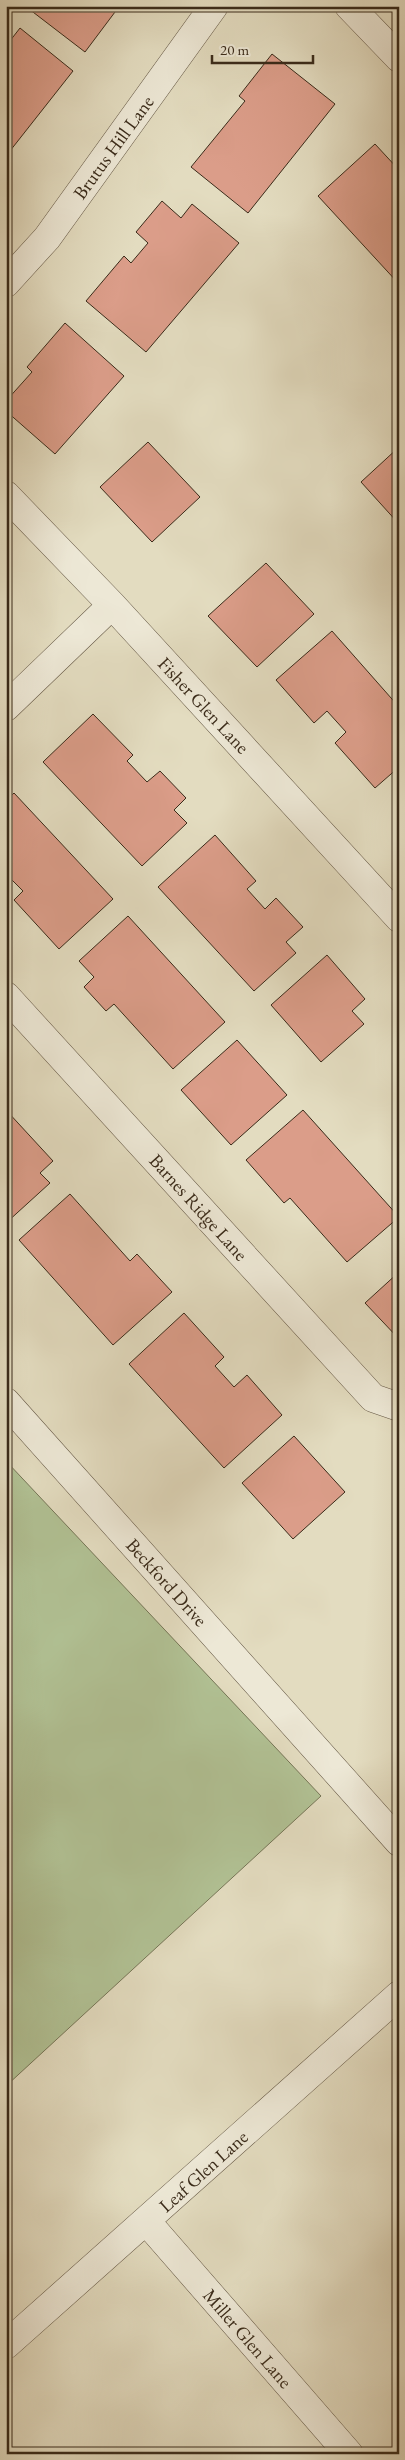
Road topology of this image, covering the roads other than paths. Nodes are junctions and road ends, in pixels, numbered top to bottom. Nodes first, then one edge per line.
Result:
1 (214, 6) edge
2 (349, 6) edge
3 (399, 58) edge
4 (6, 284) edge
5 (6, 495) edge
6 (112, 605) junction
7 (6, 707) edge
8 (399, 918) edge
9 (6, 996) edge
10 (6, 1402) edge
11 (399, 1407) edge
12 (399, 1842) edge
13 (399, 1995) edge
14 (147, 2222) junction
15 (6, 2346) edge
16 (349, 2454) edge

1 - 4 street, Brutus Hill Lane
2 - 3 street
5 - 6 street, Fisher Glen Lane
6 - 7 street
6 - 8 street, Fisher Glen Lane
9 - 11 street, Barnes Ridge Lane
10 - 12 street, Beckford Drive
13 - 14 street, Leaf Glen Lane
14 - 15 street, Leaf Glen Lane
14 - 16 street, Miller Glen Lane

